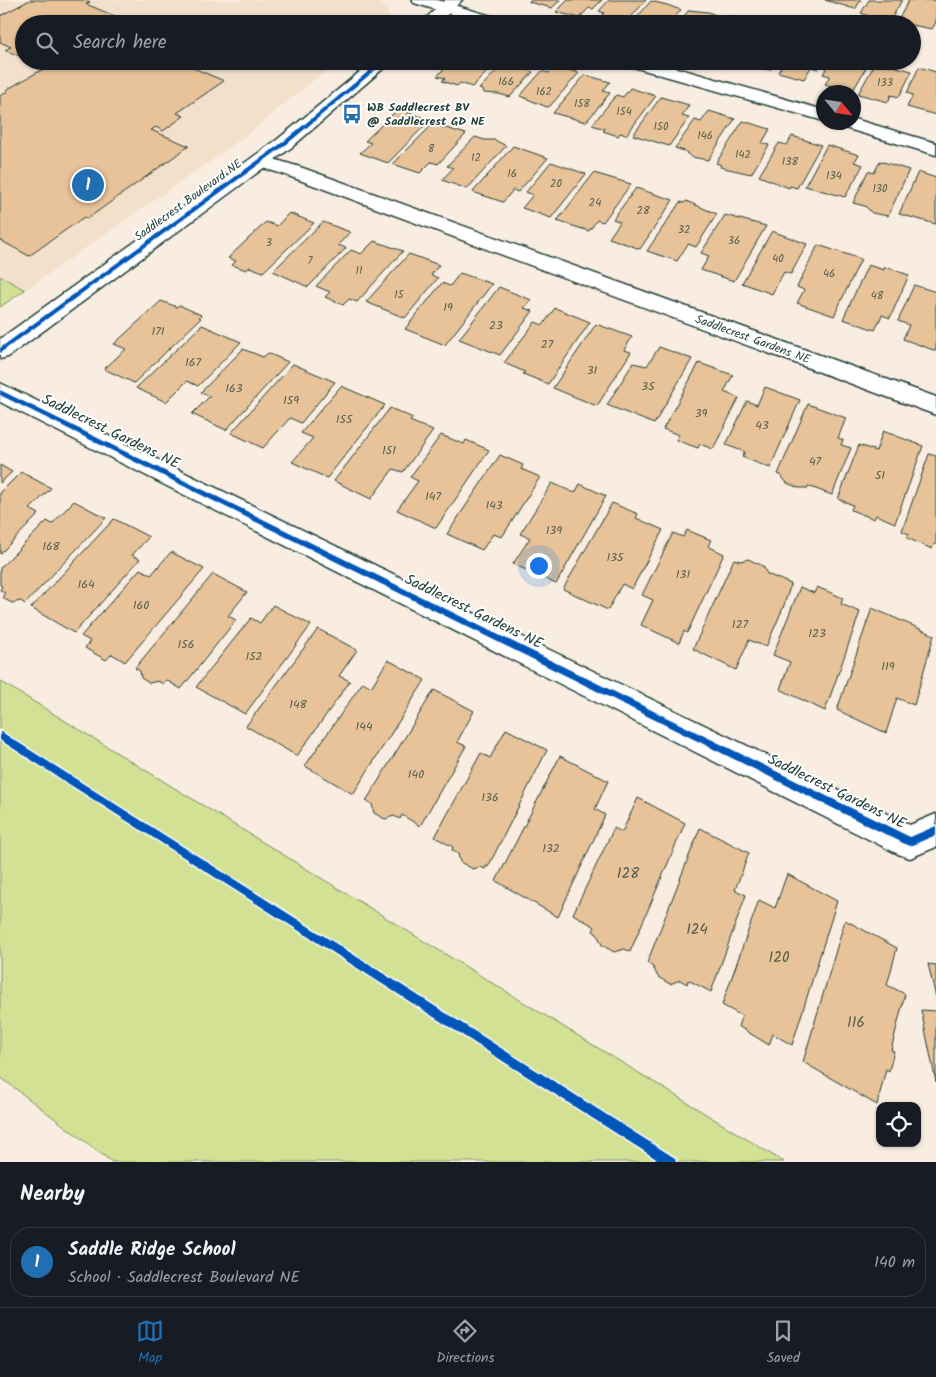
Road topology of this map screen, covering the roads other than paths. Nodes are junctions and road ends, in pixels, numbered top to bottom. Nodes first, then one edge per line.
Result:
1 (420, 0) edge
2 (450, 4) edge
3 (438, 15) edge
4 (479, 15) edge
5 (373, 70) edge
6 (663, 70) edge
7 (816, 114) edge
8 (861, 127) edge
9 (936, 149) edge
10 (260, 161) junction
11 (0, 351) edge
12 (0, 392) edge
13 (936, 406) edge
14 (936, 830) edge

1 - 2 street
2 - 3 street
2 - 4 street
5 - 10 street, Saddlecrest Boulevard NE
6 - 7 street
8 - 9 street
10 - 11 street, Saddlecrest Boulevard NE
10 - 13 street, Saddlecrest Gardens NE
12 - 14 street, Saddlecrest Gardens NE

